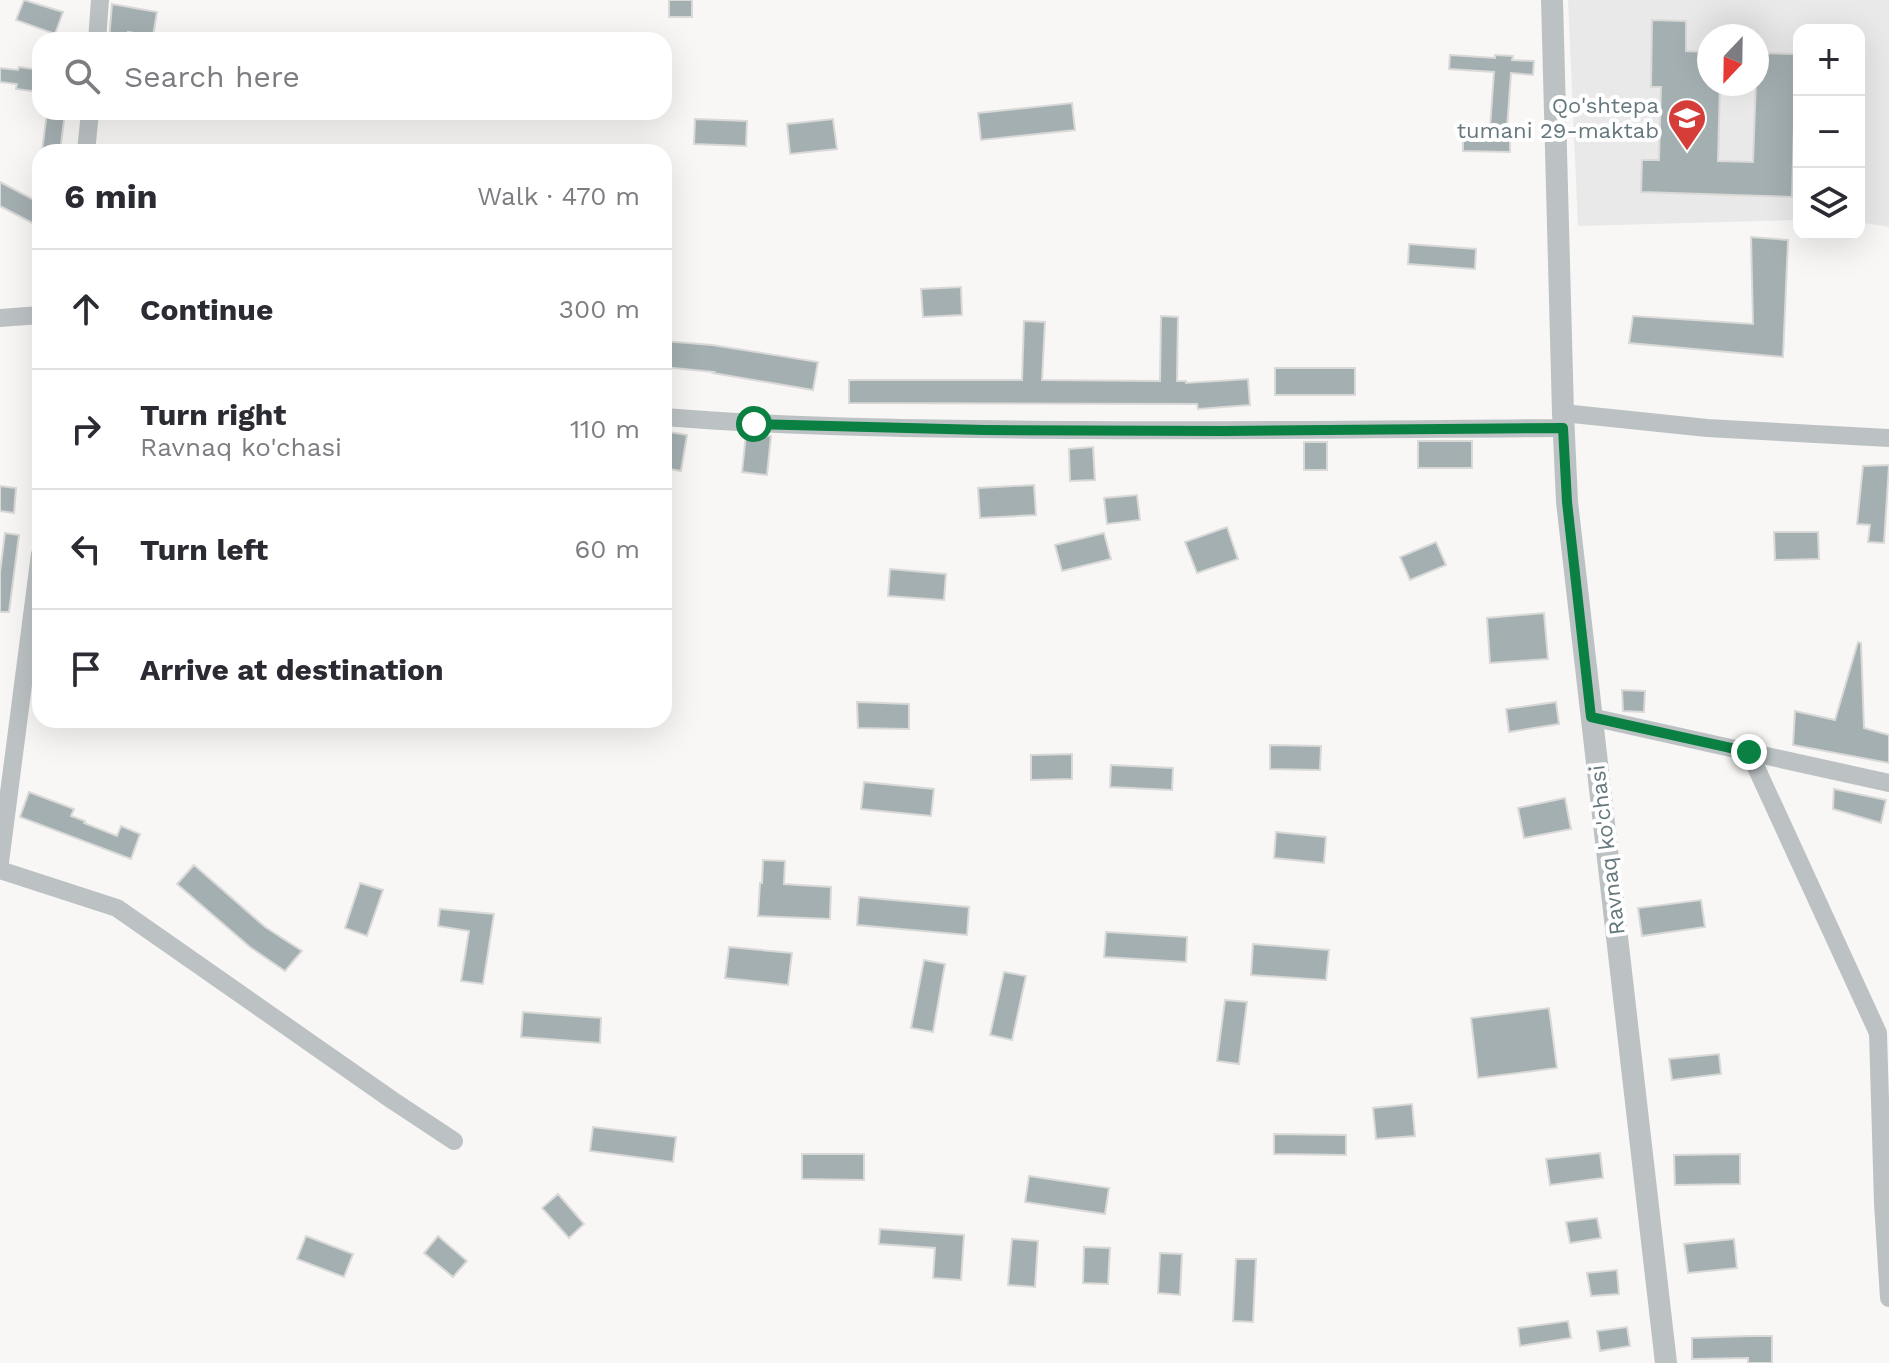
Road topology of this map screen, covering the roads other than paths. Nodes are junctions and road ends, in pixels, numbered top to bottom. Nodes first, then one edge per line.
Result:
1 (100, 0) edge
2 (1552, 0) edge
3 (98, 32) edge
4 (89, 120) edge
5 (87, 144) edge
6 (32, 316) edge
7 (0, 318) edge
8 (672, 418) edge
9 (1563, 421) junction
10 (1889, 438) edge
11 (32, 616) edge
12 (1591, 717) junction
13 (1749, 752) junction
14 (1889, 783) edge
15 (0, 862) edge
16 (0, 870) edge
17 (1883, 1036) edge
18 (454, 1141) dead end
19 (1889, 1298) edge
20 (1666, 1363) edge

1 - 3 street
2 - 9 street, Ravnaq ko'chasi
4 - 5 street
6 - 7 street
8 - 9 street
9 - 10 street
9 - 12 street, Ravnaq ko'chasi
11 - 15 street
12 - 13 street
12 - 20 street, Ravnaq ko'chasi
13 - 14 street
13 - 17 street
16 - 18 street
17 - 19 street

